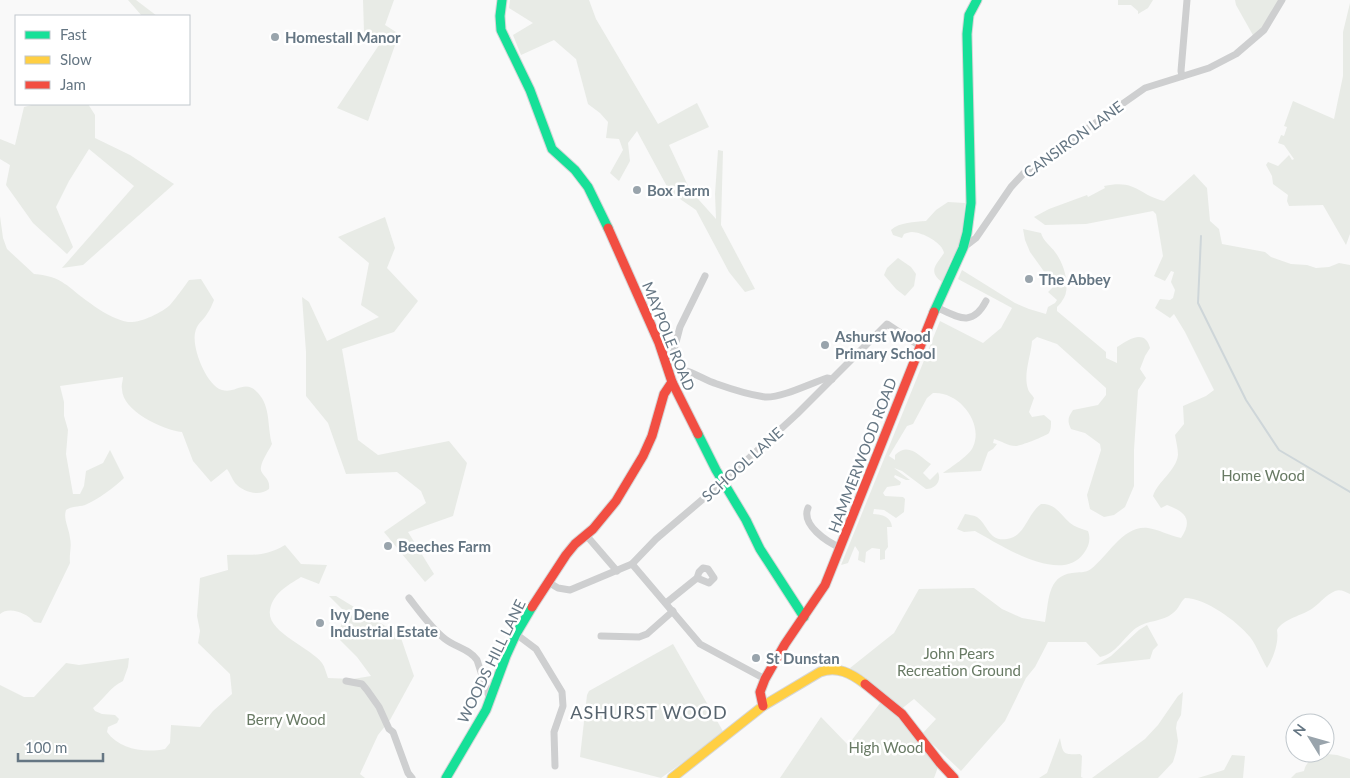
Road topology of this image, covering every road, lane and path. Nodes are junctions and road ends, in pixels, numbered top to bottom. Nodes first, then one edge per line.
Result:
1 (502, 0) edge
2 (977, 0) edge
3 (1187, 0) edge
4 (1282, 0) edge
5 (1182, 76) junction
6 (963, 248) junction
7 (705, 276) dead end
8 (986, 301) dead end
9 (936, 307) junction
10 (962, 308) dead end
11 (958, 317) junction
12 (920, 346) junction
13 (668, 369) junction
14 (832, 378) junction
15 (672, 382) junction
16 (723, 482) junction
17 (808, 508) dead end
18 (586, 535) junction
19 (841, 548) junction
20 (632, 564) junction
21 (617, 571) junction
22 (697, 578) dead end
23 (548, 582) junction
24 (409, 598) dead end
25 (666, 603) junction
26 (673, 611) junction
27 (804, 617) junction
28 (516, 634) junction
29 (600, 636) dead end
30 (765, 679) junction
31 (346, 681) dead end
32 (490, 700) junction
33 (763, 706) junction
34 (555, 766) dead end
35 (412, 778) edge
36 (446, 778) edge
37 (672, 778) edge
38 (954, 778) edge

1 - 13 street, MAYPOLE ROAD
2 - 6 street, HAMMERWOOD ROAD
3 - 5 street
4 - 5 street, CANSIRON LANE
5 - 6 street, CANSIRON LANE
6 - 9 street, HAMMERWOOD ROAD
7 - 13 street
8 - 11 street
9 - 11 street
9 - 12 street, HAMMERWOOD ROAD
10 - 11 street
12 - 14 street, SCHOOL LANE
12 - 19 street, HAMMERWOOD ROAD
13 - 14 street
13 - 15 street, MAYPOLE ROAD
14 - 16 street, SCHOOL LANE
15 - 16 street, MAYPOLE ROAD
15 - 18 street, WOODS HILL LANE
16 - 20 street, SCHOOL LANE
16 - 27 street, MAYPOLE ROAD
17 - 19 street
18 - 21 street
18 - 23 street, WOODS HILL LANE
19 - 27 street, HAMMERWOOD ROAD
20 - 21 street, SCHOOL LANE
20 - 25 street
21 - 23 street, SCHOOL LANE
22 - 25 street
23 - 28 street, WOODS HILL LANE
24 - 32 street
25 - 26 street
26 - 29 street
26 - 30 street
27 - 30 street, HAMMERWOOD ROAD
28 - 32 street, WOODS HILL LANE
28 - 34 street
30 - 33 street, HAMMERWOOD ROAD
31 - 35 street
32 - 36 street, WOODS HILL LANE
33 - 37 street
33 - 38 street

